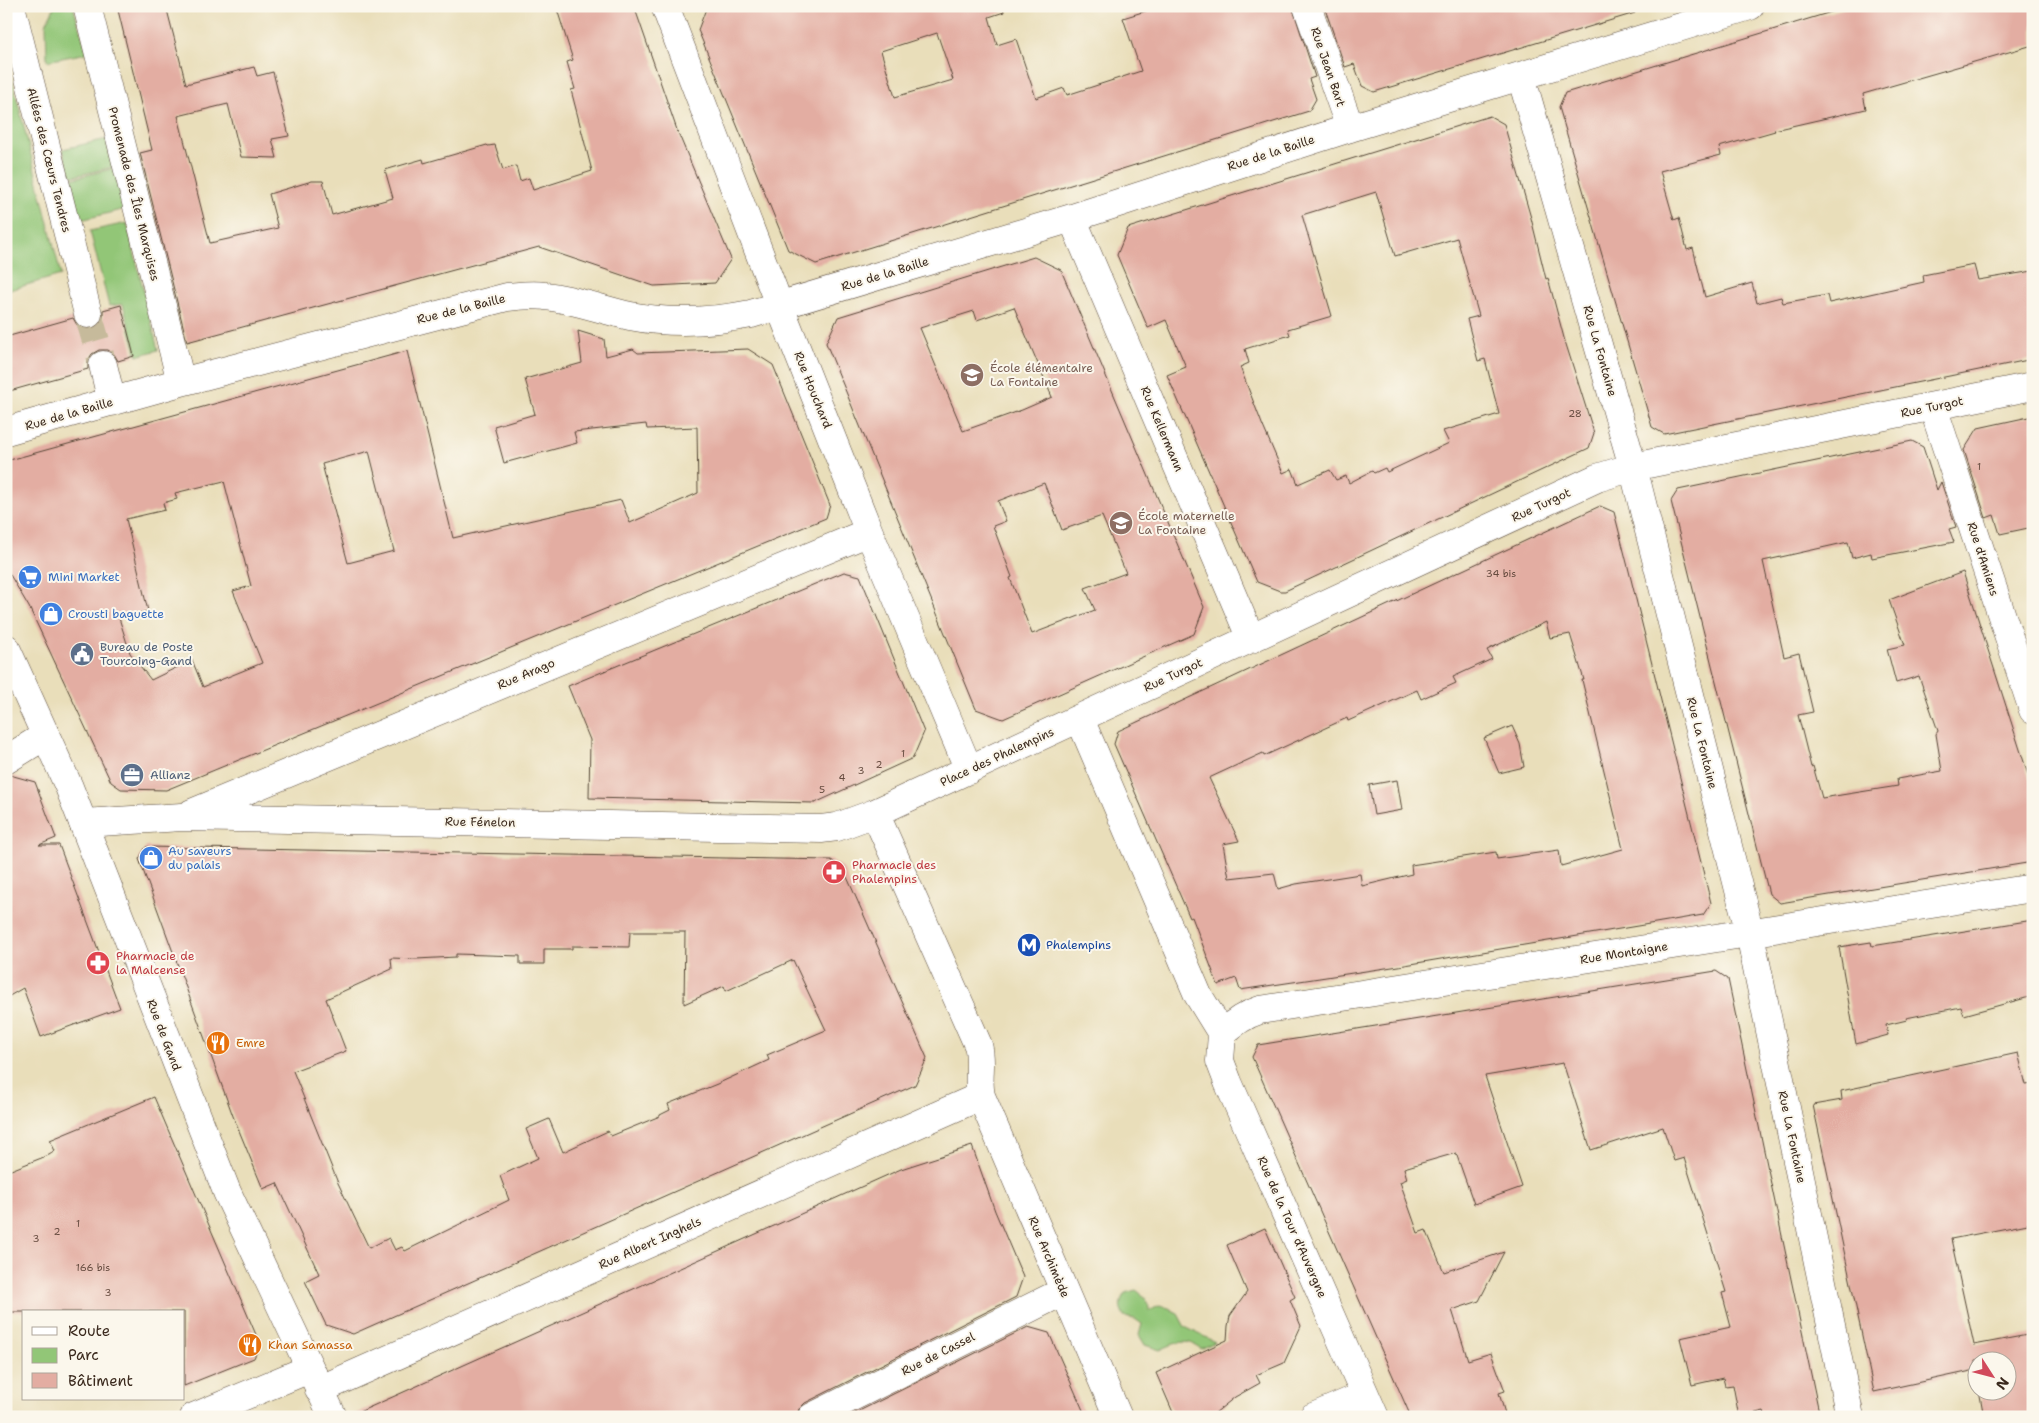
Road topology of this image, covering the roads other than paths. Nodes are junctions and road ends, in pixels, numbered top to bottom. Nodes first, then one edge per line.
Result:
1 (11, 6) edge
2 (87, 6) edge
3 (666, 6) edge
4 (1307, 6) edge
5 (1750, 6) edge
6 (1521, 76) junction
7 (1350, 128) junction
8 (1072, 218) junction
9 (780, 307) junction
10 (88, 314) tunnel mouth
11 (102, 365) tunnel mouth
12 (181, 382) junction
13 (2033, 386) edge
14 (112, 402) junction
15 (1933, 407) junction
16 (6, 432) edge
17 (1633, 467) junction
18 (869, 532) junction
19 (1251, 639) junction
20 (6, 648) edge
21 (2033, 710) edge
22 (1080, 719) junction
23 (46, 735) junction
24 (6, 760) edge
25 (969, 770) junction
26 (875, 813) junction
27 (182, 817) junction
28 (83, 822) junction
29 (2033, 888) edge
30 (1750, 934) junction
31 (1222, 1034) junction
32 (981, 1096) junction
33 (1064, 1291) junction
34 (314, 1379) junction
35 (1370, 1406) edge
36 (194, 1417) edge
37 (333, 1417) edge
38 (812, 1417) edge
39 (1118, 1417) edge
40 (1313, 1417) edge
41 (1850, 1417) edge

1 - 10 street, Allées des Cœurs Tendres
2 - 12 street, Promenade des Îles Marquises
3 - 9 street, Rue Houchard
4 - 7 street, Rue Jean Bart
5 - 6 street, Rue de la Baille
6 - 7 street, Rue de la Baille
6 - 17 street, Rue La Fontaine
7 - 8 street, Rue de la Baille
8 - 9 street, Rue de la Baille
8 - 19 street, Rue Kellermann
9 - 12 street, Rue de la Baille
9 - 18 street, Rue Houchard
11 - 14 street
12 - 14 street, Rue de la Baille
13 - 15 street, Rue Turgot
14 - 16 street, Rue de la Baille
15 - 17 street, Rue Turgot
15 - 21 street, Rue d'Amiens
17 - 19 street, Rue Turgot
17 - 30 street, Rue La Fontaine
18 - 25 street, Rue Houchard
18 - 27 street, Rue Arago
19 - 22 street, Rue Turgot
20 - 23 street, Rue de Gand
22 - 25 street, Place des Phalempins
22 - 31 street
23 - 24 street
23 - 28 street, Rue de Gand
25 - 26 street, Place des Phalempins
26 - 27 street, Rue Fénelon
26 - 32 street
27 - 28 street, Rue Fénelon
28 - 34 street, Rue de Gand
29 - 30 street, Rue Montaigne
30 - 31 street, Rue Montaigne
30 - 41 street, Rue La Fontaine
31 - 35 street, Rue de la Tour d'Auvergne
32 - 33 street, Rue Archimède
32 - 34 street, Rue Albert Inghels
33 - 38 street, Rue de Cassel
33 - 39 street, Rue Archimède
34 - 36 street, Rue Albert Inghels
34 - 37 street, Rue de Gand
35 - 40 street

